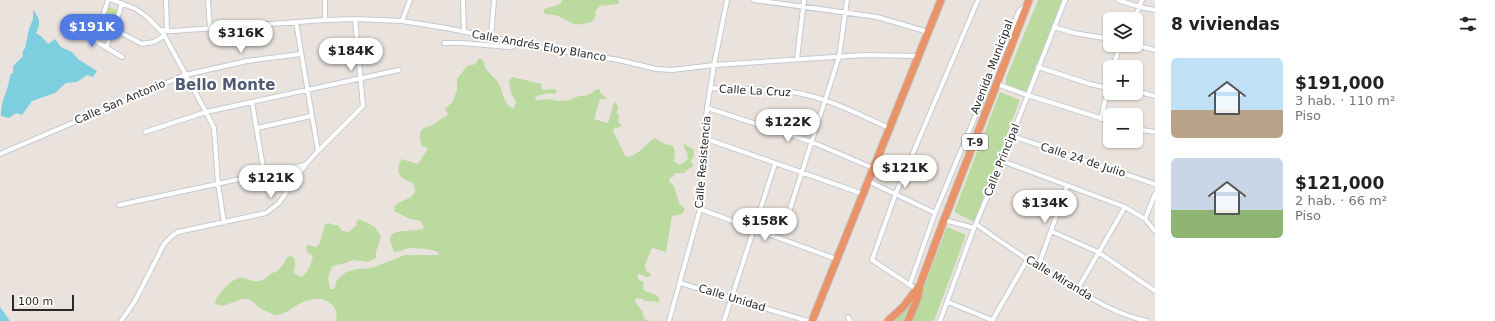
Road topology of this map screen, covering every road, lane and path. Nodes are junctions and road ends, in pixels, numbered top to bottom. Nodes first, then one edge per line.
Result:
1 (108, 0) edge
2 (112, 0) edge
3 (166, 0) edge
4 (208, 0) edge
5 (325, 0) edge
6 (410, 0) edge
7 (464, 0) edge
8 (494, 0) edge
9 (726, 0) edge
10 (754, 0) edge
11 (804, 0) edge
12 (848, 0) edge
13 (941, 0) edge
14 (976, 0) edge
15 (1065, 0) edge
16 (1118, 0) edge
17 (1142, 0) edge
18 (1029, 2) edge
19 (122, 3) junction
20 (802, 7) junction
21 (1140, 7) junction
22 (1155, 10) edge
23 (1138, 12) edge
24 (845, 13) junction
25 (355, 19) junction
26 (325, 20) junction
27 (402, 21) junction
28 (296, 22) junction
29 (100, 25) junction
30 (1054, 27) junction
31 (210, 28) junction
32 (114, 29) junction
33 (160, 30) junction
34 (167, 30) junction
35 (464, 32) junction
36 (928, 32) junction
37 (164, 36) junction
38 (492, 37) junction
39 (1103, 38) edge
40 (444, 43) dead end
41 (519, 43) junction
42 (106, 47) junction
43 (1143, 47) edge
44 (1155, 50) edge
45 (301, 54) junction
46 (918, 56) junction
47 (122, 57) dead end
48 (839, 57) junction
49 (797, 59) junction
50 (714, 66) junction
51 (1038, 67) junction
52 (399, 70) dead end
53 (185, 74) junction
54 (361, 78) junction
55 (1103, 83) edge
56 (997, 84) junction
57 (710, 88) junction
58 (307, 89) junction
59 (1143, 93) edge
60 (1027, 95) junction
61 (1155, 96) edge
62 (826, 100) junction
63 (1105, 100) edge
64 (252, 102) junction
65 (707, 108) junction
66 (206, 112) junction
67 (311, 116) junction
68 (1101, 118) joint
69 (257, 128) junction
70 (889, 128) junction
71 (1143, 129) edge
72 (145, 132) dead end
73 (1155, 132) edge
74 (1012, 136) junction
75 (704, 138) junction
76 (812, 142) junction
77 (318, 151) junction
78 (0, 154) edge
79 (1002, 161) junction
80 (306, 164) junction
81 (775, 164) junction
82 (873, 168) junction
83 (264, 173) junction
84 (802, 174) junction
85 (868, 180) junction
86 (218, 183) junction
87 (1155, 184) edge
88 (1067, 186) junction
89 (896, 193) junction
90 (863, 194) junction
91 (1155, 194) edge
92 (119, 205) dead end
93 (1125, 207) junction
94 (700, 209) junction
95 (789, 212) dead end
96 (935, 213) junction
97 (1145, 219) junction
98 (944, 220) junction
99 (224, 223) junction
100 (975, 226) junction
101 (754, 229) junction
102 (1051, 231) junction
103 (1155, 231) edge
104 (1098, 252) junction
105 (836, 259) junction
106 (1027, 260) junction
107 (1038, 267) junction
108 (680, 282) junction
109 (916, 286) junction
110 (1077, 290) junction
111 (1155, 291) edge
112 (730, 298) junction
113 (948, 302) junction
114 (992, 320) edge
115 (1141, 320) edge
116 (121, 321) edge
117 (669, 321) edge
118 (724, 321) edge
119 (808, 321) edge
120 (812, 321) edge
121 (888, 321) edge
122 (908, 321) edge
123 (940, 321) edge
124 (1147, 321) edge

1 - 29 street
2 - 19 street
3 - 34 street
4 - 31 street
5 - 26 street
6 - 27 street
7 - 35 street
8 - 38 street
9 - 50 street, Calle Resistencia
10 - 20 street
11 - 20 street
12 - 24 street
13 - 36 highway
14 - 89 street
15 - 30 street, Calle Principal
16 - 21 street
17 - 21 street
18 - 56 highway, Avenida Municipal / T-9
18 - 96 street
19 - 32 street
19 - 33 street
20 - 24 street
20 - 49 street
21 - 22 street
21 - 23 street
24 - 36 street
24 - 48 street
25 - 26 street, Calle Andrés Eloy Blanco
25 - 27 street, Calle Andrés Eloy Blanco
25 - 54 street
26 - 28 street, Calle Andrés Eloy Blanco
27 - 35 street, Calle Andrés Eloy Blanco
28 - 31 street, Calle Andrés Eloy Blanco
28 - 45 street
29 - 32 street
29 - 42 street
30 - 39 street
30 - 51 street, Calle Principal
31 - 34 street, Calle Andrés Eloy Blanco
32 - 37 street
32 - 42 street
33 - 34 street, Calle Andrés Eloy Blanco
33 - 37 street
35 - 38 street, Calle Andrés Eloy Blanco
36 - 46 highway
37 - 53 street
38 - 41 street, Calle Andrés Eloy Blanco
40 - 41 street
41 - 50 street, Calle Andrés Eloy Blanco
42 - 47 street
43 - 44 street
45 - 53 street, Calle San Antonio
45 - 58 street
46 - 48 street, Calle Andrés Eloy Blanco
46 - 70 highway
48 - 49 street, Calle Andrés Eloy Blanco
48 - 62 street
49 - 50 street, Calle Andrés Eloy Blanco
50 - 57 street, Calle Resistencia
51 - 55 street
51 - 60 street, Calle Principal
52 - 54 street
53 - 66 street
53 - 78 street, Calle San Antonio
54 - 58 street
54 - 77 street
56 - 60 street
56 - 98 highway, Avenida Municipal / T-9
57 - 62 street, Calle La Cruz
57 - 65 street, Calle Resistencia
58 - 64 street
58 - 67 street
59 - 61 street
60 - 68 street
60 - 74 street, Calle Principal
62 - 70 street, Calle La Cruz
62 - 76 street
63 - 68 street
64 - 66 street
64 - 69 street
65 - 75 street, Calle Resistencia
65 - 76 street
66 - 72 street
66 - 86 street
67 - 69 street
67 - 77 street
69 - 83 street
70 - 82 highway
71 - 73 street
74 - 79 street, Calle Principal
74 - 87 street, Calle 24 de Julio
75 - 81 street
75 - 94 street, Calle Resistencia
76 - 82 street
76 - 84 street
77 - 80 street
79 - 88 street
79 - 100 street, Calle Principal
80 - 83 street
80 - 99 street
81 - 84 street
81 - 101 street
82 - 85 highway
83 - 86 street
84 - 90 street
84 - 95 street
85 - 89 street
85 - 90 highway
86 - 92 street
86 - 99 street
88 - 93 street
88 - 102 street
89 - 96 street
89 - 109 street
90 - 105 highway
91 - 97 street
93 - 97 street
93 - 104 street
94 - 101 street
94 - 108 street, Calle Resistencia
96 - 109 street
97 - 103 street
98 - 100 street
98 - 109 highway, Avenida Municipal / T-9
99 - 116 street
100 - 106 street, Calle Miranda
100 - 113 street, Calle Principal
101 - 105 street
101 - 112 street
102 - 104 street
102 - 107 street
104 - 110 street
104 - 111 street
105 - 120 highway
106 - 107 street, Calle Miranda
106 - 114 street
107 - 110 street, Calle Miranda
108 - 112 street, Calle Unidad
108 - 117 street, Calle Resistencia
109 - 121 highway, T-9
109 - 122 highway, Avenida Municipal / T-9
110 - 115 street, Calle Miranda
112 - 118 street
112 - 119 street, Calle Unidad
113 - 114 street
113 - 123 street, Calle Principal
115 - 124 street, Calle Miranda

